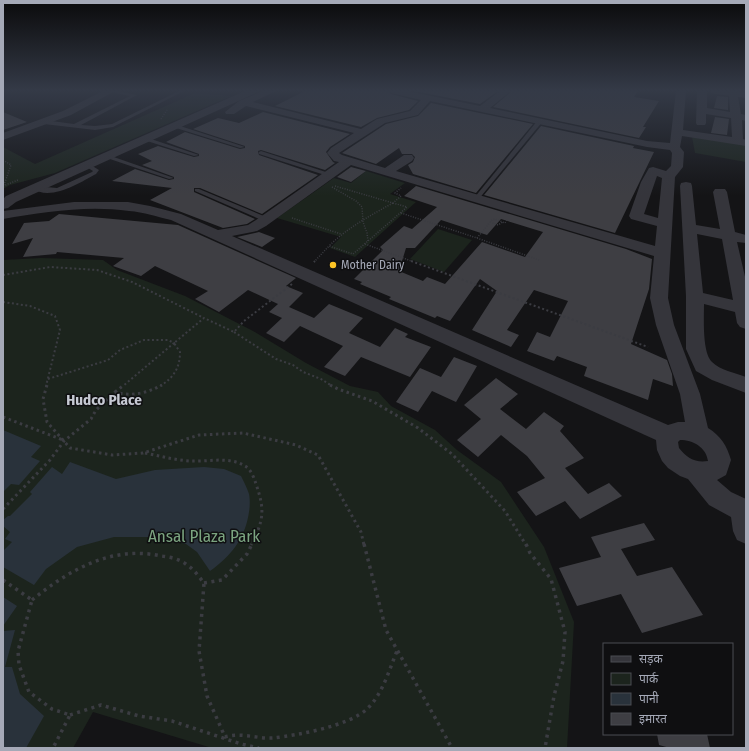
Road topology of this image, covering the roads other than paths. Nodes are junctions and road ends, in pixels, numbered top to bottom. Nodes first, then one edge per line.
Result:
1 (33, 126) edge
2 (83, 126) edge
3 (109, 126) edge
4 (175, 126) joint
5 (343, 126) edge
6 (372, 126) edge
7 (536, 126) edge
8 (558, 126) edge
9 (682, 126) edge
10 (700, 126) edge
11 (741, 126) edge
12 (362, 132) junction
13 (682, 132) junction
14 (700, 136) junction
15 (3, 137) edge
16 (146, 139) junction
17 (742, 142) edge
18 (242, 147) dead end
19 (260, 153) dead end
20 (196, 155) dead end
21 (106, 156) junction
22 (663, 156) junction
23 (408, 158) dead end
24 (349, 162) junction
25 (386, 172) junction
26 (677, 172) junction
27 (330, 175) junction
28 (171, 178) dead end
29 (686, 186) dead end
30 (197, 190) dead end
31 (720, 192) dead end
32 (476, 198) junction
33 (3, 205) edge
34 (3, 215) edge
35 (636, 216) junction
36 (267, 220) junction
37 (664, 224) junction
38 (690, 228) junction
39 (217, 235) junction
40 (728, 235) junction
41 (746, 239) edge
42 (623, 241) junction
43 (662, 253) junction
44 (695, 296) junction
45 (745, 313) edge
46 (746, 386) edge
47 (698, 434) junction
48 (669, 436) junction
49 (696, 472) junction
50 (745, 518) edge

1 - 15 street
2 - 3 lane
4 - 16 street
4 - 18 lane
5 - 12 street
6 - 12 street
7 - 32 lane
8 - 22 street
9 - 13 street
10 - 14 street
11 - 17 street
12 - 24 street
13 - 14 street
13 - 22 street
13 - 26 street
14 - 17 street
16 - 20 lane
16 - 21 street
19 - 27 lane
21 - 28 lane
21 - 33 street
22 - 26 street
22 - 26 street
22 - 35 street
23 - 25 street
24 - 25 street
24 - 27 street
25 - 32 street
26 - 37 street
27 - 36 street
29 - 38 street
30 - 36 lane
31 - 40 street
32 - 42 street
34 - 39 street
35 - 37 street
35 - 42 street
36 - 39 street
37 - 43 street
38 - 40 street
38 - 44 street
39 - 48 street
40 - 41 street
40 - 45 street
42 - 43 street
43 - 47 street
44 - 45 street
44 - 46 street
47 - 48 street
47 - 49 street
48 - 49 street
49 - 50 street

